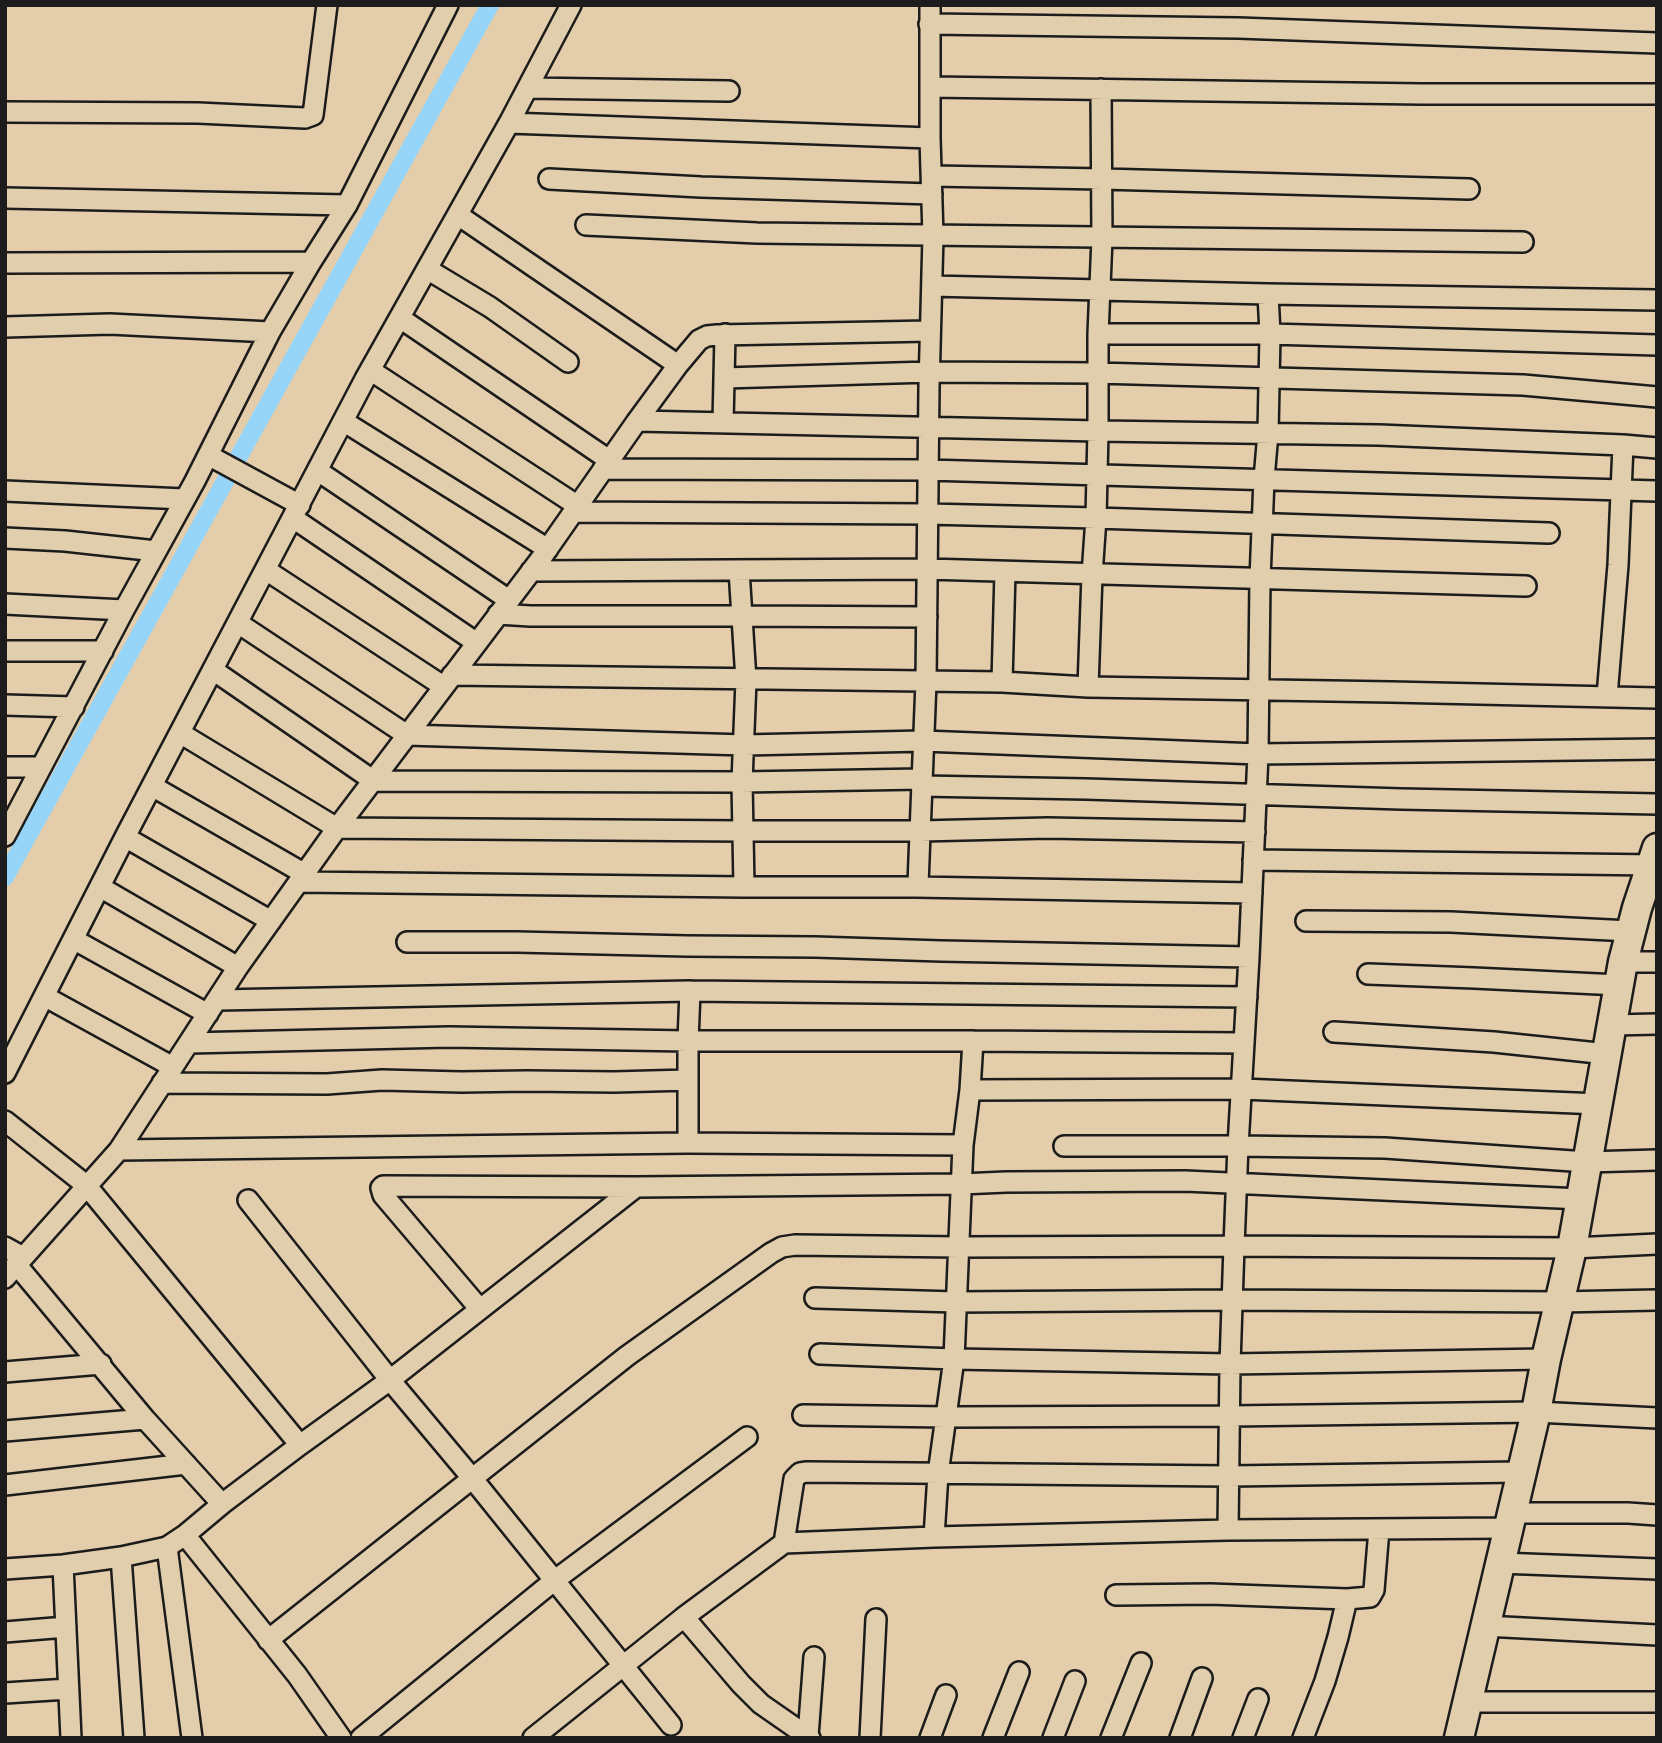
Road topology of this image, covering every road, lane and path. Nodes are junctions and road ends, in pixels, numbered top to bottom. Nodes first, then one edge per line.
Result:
1 (327, 5) edge
2 (448, 5) edge
3 (571, 5) edge
4 (929, 14) edge
5 (1657, 43) edge
6 (931, 87) junction
7 (528, 88) junction
8 (1101, 89) junction
9 (729, 91) dead end
10 (1657, 94) edge
11 (5, 112) edge
12 (509, 123) junction
13 (930, 138) junction
14 (549, 179) dead end
15 (1102, 179) junction
16 (932, 185) junction
17 (1469, 189) dead end
18 (5, 198) edge
19 (347, 205) junction
20 (458, 215) junction
21 (586, 225) dead end
22 (933, 236) junction
23 (1102, 238) junction
24 (1523, 242) dead end
25 (311, 262) junction
26 (5, 263) edge
27 (428, 269) junction
28 (932, 286) junction
29 (1100, 290) junction
30 (1268, 294) junction
31 (1657, 300) edge
32 (400, 318) junction
33 (5, 327) edge
34 (930, 331) junction
35 (270, 332) junction
36 (725, 334) junction
37 (1098, 334) junction
38 (1269, 334) junction
39 (1657, 345) edge
40 (568, 362) dead end
41 (678, 365) junction
42 (370, 370) junction
43 (929, 372) junction
44 (1098, 373) junction
45 (724, 377) junction
46 (1269, 379) junction
47 (1657, 397) edge
48 (344, 421) junction
49 (637, 421) junction
50 (723, 423) junction
51 (930, 428) junction
52 (1098, 431) junction
53 (1268, 433) junction
54 (1623, 446) junction
55 (1657, 448) edge
56 (208, 455) junction
57 (606, 465) junction
58 (928, 470) junction
59 (318, 471) junction
60 (1097, 475) junction
61 (1264, 479) junction
62 (1622, 489) junction
63 (5, 491) edge
64 (1657, 491) edge
65 (184, 499) junction
66 (575, 509) junction
67 (296, 511) junction
68 (928, 514) junction
69 (1096, 518) junction
70 (1262, 524) junction
71 (1549, 533) dead end
72 (5, 538) edge
73 (548, 549) junction
74 (156, 551) junction
75 (927, 569) junction
76 (265, 570) junction
77 (739, 570) junction
78 (531, 571) junction
79 (1004, 572) junction
80 (1092, 575) junction
81 (1260, 579) junction
82 (1527, 586) dead end
83 (5, 604) edge
84 (504, 607) junction
85 (124, 610) junction
86 (742, 616) junction
87 (927, 617) junction
88 (238, 623) junction
89 (477, 643) junction
90 (5, 651) edge
91 (103, 651) junction
92 (213, 670) junction
93 (746, 680) junction
94 (447, 681) junction
95 (926, 682) junction
96 (1002, 682) junction
97 (1088, 687) junction
98 (1260, 690) junction
99 (1607, 696) junction
100 (1657, 698) edge
101 (5, 705) edge
102 (74, 707) junction
103 (180, 733) junction
104 (407, 735) junction
105 (923, 741) junction
106 (745, 745) junction
107 (1657, 749) edge
108 (1258, 754) junction
109 (5, 767) edge
110 (41, 767) junction
111 (374, 781) junction
112 (742, 782) junction
113 (921, 783) junction
114 (152, 786) junction
115 (1257, 794) junction
116 (1657, 804) edge
117 (337, 828) junction
118 (742, 831) junction
119 (920, 831) junction
120 (1255, 832) junction
121 (5, 836) edge
122 (125, 837) junction
123 (1655, 859) edge
124 (1253, 860) junction
125 (302, 878) junction
126 (100, 887) junction
127 (744, 887) junction
128 (916, 887) junction
129 (1252, 893) junction
130 (1641, 916) edge
131 (271, 921) junction
132 (1306, 921) dead end
133 (73, 939) junction
134 (407, 942) dead end
135 (1250, 957) junction
136 (1657, 962) edge
137 (238, 967) junction
138 (1368, 974) dead end
139 (1621, 974) junction
140 (690, 992) junction
141 (44, 996) junction
142 (1247, 997) junction
143 (213, 1007) junction
144 (1657, 1024) edge
145 (1612, 1025) junction
146 (1334, 1032) dead end
147 (688, 1041) junction
148 (973, 1041) junction
149 (189, 1043) junction
150 (1244, 1043) junction
151 (1607, 1054) junction
152 (5, 1073) edge
153 (167, 1075) junction
154 (688, 1080) junction
155 (1242, 1089) junction
156 (970, 1090) junction
157 (1599, 1104) junction
158 (5, 1121) edge
159 (688, 1143) junction
160 (963, 1145) junction
161 (1064, 1146) dead end
162 (1238, 1146) junction
163 (119, 1150) junction
164 (1657, 1160) edge
165 (1587, 1162) junction
166 (1237, 1183) junction
167 (961, 1184) junction
168 (86, 1185) junction
169 (636, 1187) junction
170 (1581, 1199) junction
171 (248, 1200) dead end
172 (1657, 1244) edge
173 (1234, 1246) junction
174 (5, 1247) edge
175 (959, 1247) junction
176 (1572, 1248) junction
177 (15, 1266) edge
178 (814, 1298) dead end
179 (1232, 1300) junction
180 (1657, 1300) edge
181 (956, 1301) junction
182 (1560, 1302) junction
183 (479, 1308) junction
184 (820, 1354) dead end
185 (954, 1359) junction
186 (1546, 1359) junction
187 (101, 1364) junction
188 (1230, 1364) junction
189 (5, 1372) edge
190 (390, 1380) junction
191 (1536, 1412) junction
192 (803, 1415) dead end
193 (947, 1416) junction
194 (1230, 1416) junction
195 (1657, 1418) edge
196 (145, 1419) junction
197 (5, 1431) edge
198 (747, 1437) dead end
199 (300, 1445) junction
200 (187, 1464) junction
201 (1521, 1472) junction
202 (938, 1474) junction
203 (1229, 1476) junction
204 (472, 1478) junction
205 (5, 1485) edge
206 (222, 1504) junction
207 (1657, 1516) edge
208 (1510, 1520) junction
209 (1379, 1529) junction
210 (1228, 1530) junction
211 (185, 1535) junction
212 (934, 1537) junction
213 (783, 1543) junction
214 (167, 1547) junction
215 (121, 1557) junction
216 (1500, 1563) junction
217 (63, 1565) junction
218 (5, 1569) edge
219 (1657, 1569) edge
220 (555, 1580) junction
221 (1116, 1595) dead end
222 (1347, 1599) junction
223 (684, 1617) junction
224 (876, 1619) dead end
225 (1485, 1626) junction
226 (66, 1627) junction
227 (5, 1632) edge
228 (1657, 1635) edge
229 (268, 1640) junction
230 (814, 1657) dead end
231 (1141, 1663) dead end
232 (623, 1667) junction
233 (1019, 1672) dead end
234 (1202, 1678) dead end
235 (1075, 1681) dead end
236 (68, 1689) junction
237 (5, 1693) edge
238 (946, 1695) dead end
239 (1258, 1699) dead end
240 (1468, 1702) junction
241 (1657, 1702) edge
242 (671, 1725) dead end
243 (809, 1737) edge
244 (71, 1738) edge
245 (134, 1738) edge
246 (192, 1738) edge
247 (341, 1738) edge
248 (361, 1738) edge
249 (533, 1738) edge
250 (870, 1738) edge
251 (930, 1738) edge
252 (993, 1738) edge
253 (1053, 1738) edge
254 (1111, 1738) edge
255 (1180, 1738) edge
256 (1243, 1738) edge
257 (1303, 1738) edge
258 (1459, 1738) edge

1 - 11 street
2 - 19 street
3 - 7 street
4 - 5 street
4 - 6 street
6 - 8 street
6 - 13 street
7 - 9 street
7 - 12 street
8 - 10 street
8 - 15 street
12 - 13 street
12 - 20 street
13 - 16 street
14 - 16 street
15 - 16 street
15 - 17 street
15 - 23 street
16 - 22 street
18 - 19 street
19 - 25 street
20 - 27 street
20 - 41 street
21 - 22 street
22 - 23 street
22 - 28 street
23 - 24 street
23 - 29 street
25 - 26 street
25 - 35 street
27 - 32 street
27 - 40 street
28 - 29 street
28 - 34 street
29 - 30 street
29 - 37 street
30 - 31 street
30 - 38 street
32 - 42 street
32 - 57 street
33 - 35 street
34 - 36 street
34 - 43 street
35 - 56 street
36 - 41 street
36 - 45 street
37 - 38 street
37 - 44 street
38 - 39 street
38 - 46 street
41 - 49 street
42 - 48 street
42 - 66 street
43 - 44 street
43 - 45 street
43 - 51 street
44 - 46 street
44 - 52 street
45 - 50 street
46 - 47 street
46 - 53 street
48 - 59 street
48 - 73 street
49 - 50 street
49 - 57 street
50 - 51 street
51 - 52 street
51 - 58 street
52 - 53 street
52 - 60 street
53 - 54 street
53 - 61 street
54 - 55 street
54 - 62 street
56 - 65 street
56 - 67 street
57 - 58 street
57 - 66 street
58 - 60 street
58 - 68 street
59 - 67 street
59 - 84 street
60 - 61 street
60 - 69 street
61 - 62 street
61 - 70 street
62 - 64 street
62 - 99 street
63 - 65 street
65 - 74 street
66 - 68 street
66 - 73 street
67 - 76 street
67 - 89 street
68 - 69 street
68 - 75 street
69 - 70 street
69 - 80 street
70 - 71 street
70 - 81 street
72 - 74 street
73 - 78 street
74 - 85 street
75 - 77 street
75 - 79 street
75 - 87 street
76 - 88 street
76 - 94 street
77 - 78 street
77 - 86 street
78 - 84 street
79 - 80 street
79 - 96 street
80 - 81 street
80 - 97 street
81 - 82 street
81 - 98 street
83 - 85 street
84 - 86 street
84 - 89 street
85 - 91 street
86 - 87 street
86 - 93 street
87 - 95 street
88 - 92 street
88 - 104 street
89 - 94 street
90 - 91 street
91 - 102 street
92 - 103 street
92 - 111 street
93 - 94 street
93 - 95 street
93 - 106 street
94 - 104 street
95 - 96 street
95 - 105 street
96 - 97 street
97 - 98 street
98 - 99 street
98 - 108 street
99 - 100 street
101 - 102 street
102 - 110 street
103 - 114 street
103 - 117 street
104 - 106 street
104 - 111 street
105 - 106 street
105 - 108 street
105 - 113 street
106 - 112 street
107 - 108 street
108 - 115 street
109 - 110 street
110 - 121 street
111 - 112 street
111 - 117 street
112 - 113 street
112 - 118 street
113 - 115 street
113 - 119 street
114 - 122 street
114 - 125 street
115 - 116 street
115 - 120 street
117 - 118 street
117 - 125 street
118 - 119 street
118 - 127 street
119 - 120 street
119 - 128 street
120 - 124 street
122 - 126 street
122 - 131 street
123 - 124 street
123 - 130 street
124 - 129 street
125 - 127 street
125 - 131 street
126 - 133 street
126 - 137 street
127 - 128 street
128 - 129 street
129 - 135 street
130 - 132 street
130 - 139 street
131 - 137 street
133 - 141 street
133 - 143 street
134 - 135 street
135 - 142 street
136 - 139 street
137 - 143 street
138 - 139 street
139 - 145 street
140 - 142 street
140 - 143 street
140 - 147 street
141 - 152 street
141 - 153 street
142 - 150 street
143 - 149 street
144 - 145 street
145 - 151 street
146 - 151 street
147 - 148 street
147 - 149 street
147 - 154 street
148 - 150 street
148 - 156 street
149 - 153 street
150 - 155 street
151 - 157 street
153 - 154 street
153 - 163 street
154 - 159 street
155 - 156 street
155 - 157 street
155 - 162 street
156 - 160 street
157 - 165 street
158 - 168 street
159 - 160 street
159 - 163 street
160 - 167 street
161 - 162 street
162 - 165 street
162 - 166 street
163 - 168 street
164 - 165 street
165 - 170 street
166 - 167 street
166 - 170 street
166 - 173 street
167 - 169 street
167 - 175 street
168 - 177 street
168 - 199 street
169 - 183 street
169 - 183 street
170 - 176 street
171 - 190 street
172 - 176 street
173 - 175 street
173 - 176 street
173 - 179 street
174 - 177 street
175 - 181 street
175 - 204 street
176 - 182 street
177 - 187 street
178 - 181 street
179 - 181 street
179 - 182 street
179 - 188 street
180 - 182 street
181 - 185 street
182 - 186 street
183 - 190 street
184 - 185 street
185 - 188 street
185 - 193 street
186 - 188 street
186 - 191 street
187 - 189 street
187 - 196 street
188 - 194 street
190 - 199 street
190 - 204 street
191 - 194 street
191 - 195 street
191 - 201 street
192 - 193 street
193 - 194 street
193 - 202 street
194 - 203 street
196 - 197 street
196 - 200 street
198 - 220 street
199 - 206 street
200 - 205 street
200 - 206 street
201 - 203 street
201 - 208 street
202 - 203 street
202 - 212 street
202 - 213 street
203 - 210 street
204 - 220 street
204 - 229 street
206 - 211 street
207 - 208 street
208 - 209 street
208 - 216 street
209 - 210 street
209 - 222 street
210 - 212 street
211 - 214 street
211 - 229 street
212 - 213 street
213 - 223 street
214 - 215 street
214 - 246 street
215 - 217 street
215 - 245 street
216 - 219 street
216 - 225 street
217 - 218 street
217 - 226 street
220 - 232 street
220 - 248 street
221 - 222 street
222 - 257 street
223 - 232 street
223 - 243 street
224 - 250 street
225 - 228 street
225 - 240 street
226 - 227 street
226 - 236 street
229 - 247 street
230 - 243 street
231 - 254 street
232 - 242 street
232 - 249 street
233 - 252 street
234 - 255 street
235 - 253 street
236 - 237 street
236 - 244 street
238 - 251 street
239 - 256 street
240 - 241 street
240 - 258 street

